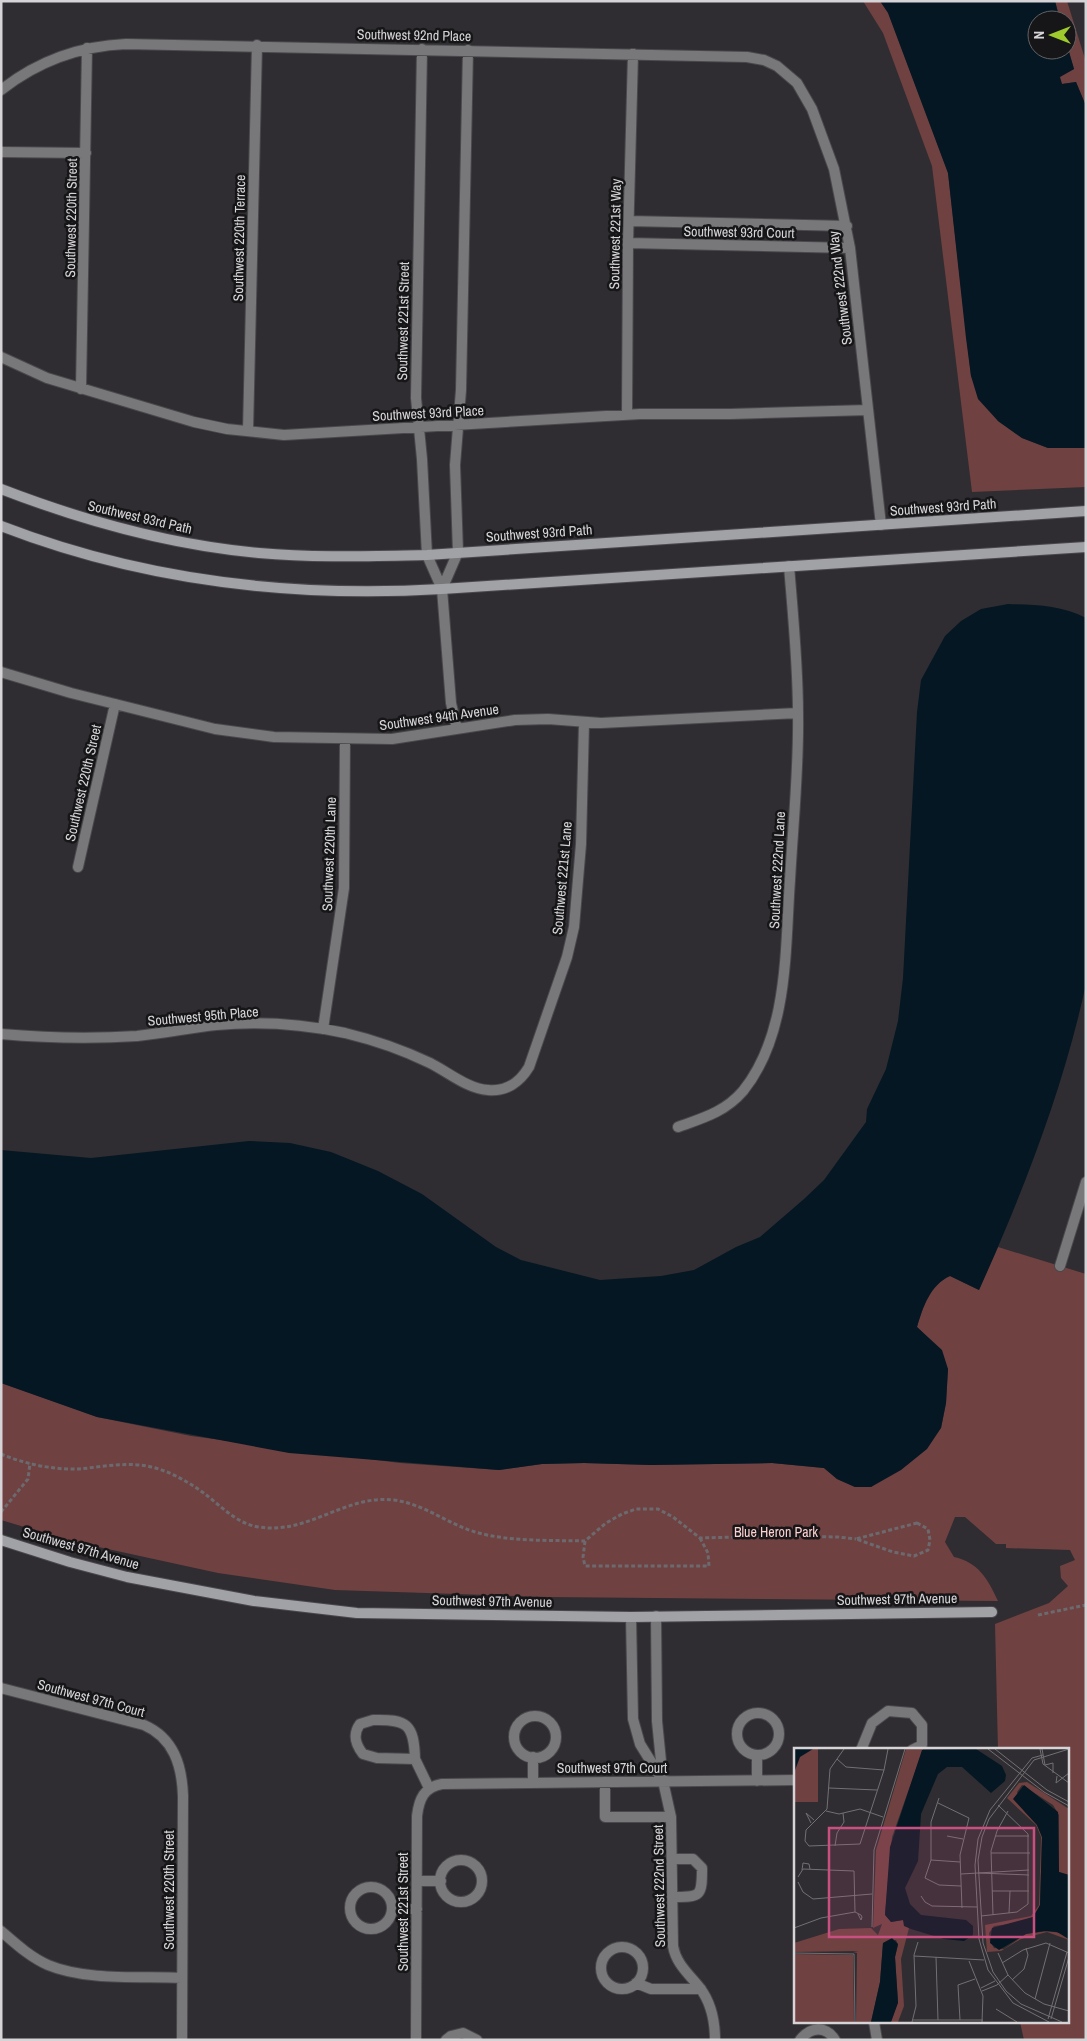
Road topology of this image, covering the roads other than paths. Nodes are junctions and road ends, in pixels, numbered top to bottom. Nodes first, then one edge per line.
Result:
1 (257, 45) junction
2 (87, 48) junction
3 (422, 49) junction
4 (468, 50) junction
5 (633, 54) junction
6 (776, 66) joint
7 (1, 90) edge
8 (1, 152) edge
9 (86, 153) junction
10 (629, 222) junction
11 (847, 226) junction
12 (628, 243) junction
13 (850, 248) junction
14 (1, 357) edge
15 (81, 389) junction
16 (868, 410) junction
17 (627, 415) junction
18 (457, 425) junction
19 (419, 427) junction
20 (248, 431) junction
21 (1, 489) edge
22 (1086, 511) edge
23 (880, 525) junction
24 (1, 526) edge
25 (1086, 547) edge
26 (458, 552) junction
27 (427, 555) junction
28 (789, 566) junction
29 (442, 589) junction
30 (1, 672) edge
31 (115, 704) junction
32 (798, 713) junction
33 (584, 723) junction
34 (457, 729) junction
35 (344, 739) junction
36 (78, 867) dead end
37 (323, 1029) junction
38 (1, 1034) edge
39 (515, 1084) joint
40 (678, 1127) dead end
41 (1086, 1182) edge
42 (1060, 1266) dead end
43 (1, 1540) edge
44 (992, 1612) dead end
45 (631, 1616) junction
46 (656, 1616) junction
47 (1, 1688) edge
48 (168, 1743) joint
49 (862, 1748) edge
50 (916, 1748) edge
51 (756, 1755) junction
52 (533, 1757) junction
53 (415, 1759) junction
54 (794, 1780) edge
55 (662, 1781) junction
56 (756, 1781) junction
57 (533, 1782) junction
58 (605, 1782) junction
59 (429, 1788) junction
60 (671, 1817) junction
61 (672, 1859) junction
62 (417, 1880) junction
63 (441, 1881) junction
64 (672, 1897) junction
65 (392, 1909) junction
66 (417, 1909) junction
67 (1, 1931) edge
68 (182, 1978) junction
69 (636, 1983) junction
70 (701, 1989) junction
71 (874, 2024) edge
72 (182, 2040) edge
73 (416, 2040) edge
74 (446, 2040) edge
75 (477, 2040) edge
76 (715, 2040) edge
77 (800, 2040) edge
78 (836, 2040) edge
79 (878, 2040) edge

1 - 2 street, Southwest 92nd Place
1 - 3 street, Southwest 92nd Place
1 - 20 street, Southwest 220th Terrace
2 - 7 street, Southwest 92nd Place
2 - 9 street, Southwest 220th Street
3 - 4 street, Southwest 92nd Place
3 - 19 street, Southwest 221st Street
4 - 5 street, Southwest 92nd Place
4 - 18 street, Southwest 221st Street
5 - 6 street, Southwest 92nd Place
5 - 10 street, Southwest 221st Way
6 - 11 street, Southwest 222nd Way
8 - 9 street
9 - 15 street, Southwest 220th Street
10 - 11 street, Southwest 93rd Court
10 - 12 street, Southwest 221st Way
11 - 13 street, Southwest 222nd Way
12 - 13 street, Southwest 93rd Court
12 - 17 street, Southwest 221st Way
13 - 16 street, Southwest 222nd Way
14 - 15 street, Southwest 93rd Place
15 - 20 street, Southwest 93rd Place
16 - 17 street, Southwest 93rd Place
16 - 23 street, Southwest 222nd Way
17 - 18 street, Southwest 93rd Place
18 - 19 street, Southwest 93rd Place
18 - 26 street, Southwest 221st Street
19 - 20 street, Southwest 93rd Place
19 - 27 street, Southwest 221st Street
21 - 27 street, Southwest 93rd Path
22 - 23 street, Southwest 93rd Path
23 - 26 street, Southwest 93rd Path
24 - 29 street
25 - 28 street
26 - 27 street, Southwest 93rd Path
26 - 29 street, Southwest 221st Street
27 - 29 street, Southwest 221st Street
28 - 29 street
28 - 32 street, Southwest 222nd Lane
29 - 34 street, Southwest 221st Street
30 - 31 street, Southwest 94th Avenue
31 - 35 street, Southwest 94th Avenue
31 - 36 street, Southwest 220th Street
32 - 33 street, Southwest 94th Avenue
32 - 40 street, Southwest 222nd Lane
33 - 34 street, Southwest 94th Avenue
33 - 39 street, Southwest 221st Lane
34 - 35 street, Southwest 94th Avenue
35 - 37 street, Southwest 220th Lane
37 - 38 street, Southwest 95th Place
37 - 39 street, Southwest 95th Place
41 - 42 street
43 - 45 street, Southwest 97th Avenue
44 - 46 street, Southwest 97th Avenue
45 - 46 street, Southwest 97th Avenue
45 - 55 street
46 - 55 street
47 - 48 street, Southwest 97th Court
48 - 68 street, Southwest 220th Street
49 - 50 street
51 - 51 street
51 - 56 street
52 - 52 street
52 - 57 street
53 - 53 street
53 - 59 street
54 - 56 street, Southwest 97th Court
55 - 56 street, Southwest 97th Court
55 - 58 street, Southwest 97th Court
55 - 60 street, Southwest 222nd Street
57 - 58 street, Southwest 97th Court
57 - 59 street, Southwest 97th Court
58 - 60 street
59 - 62 street, Southwest 221st Street
60 - 61 street, Southwest 222nd Street
61 - 64 street, Southwest 222nd Street
61 - 64 street
62 - 63 street
62 - 66 street, Southwest 221st Street
63 - 63 street
64 - 70 street, Southwest 222nd Street
65 - 65 street
65 - 66 street
66 - 73 street, Southwest 221st Street
67 - 68 street
68 - 72 street, Southwest 220th Street
69 - 69 street
69 - 70 street
70 - 76 street, Southwest 222nd Street
71 - 79 street
74 - 75 street
77 - 78 street

